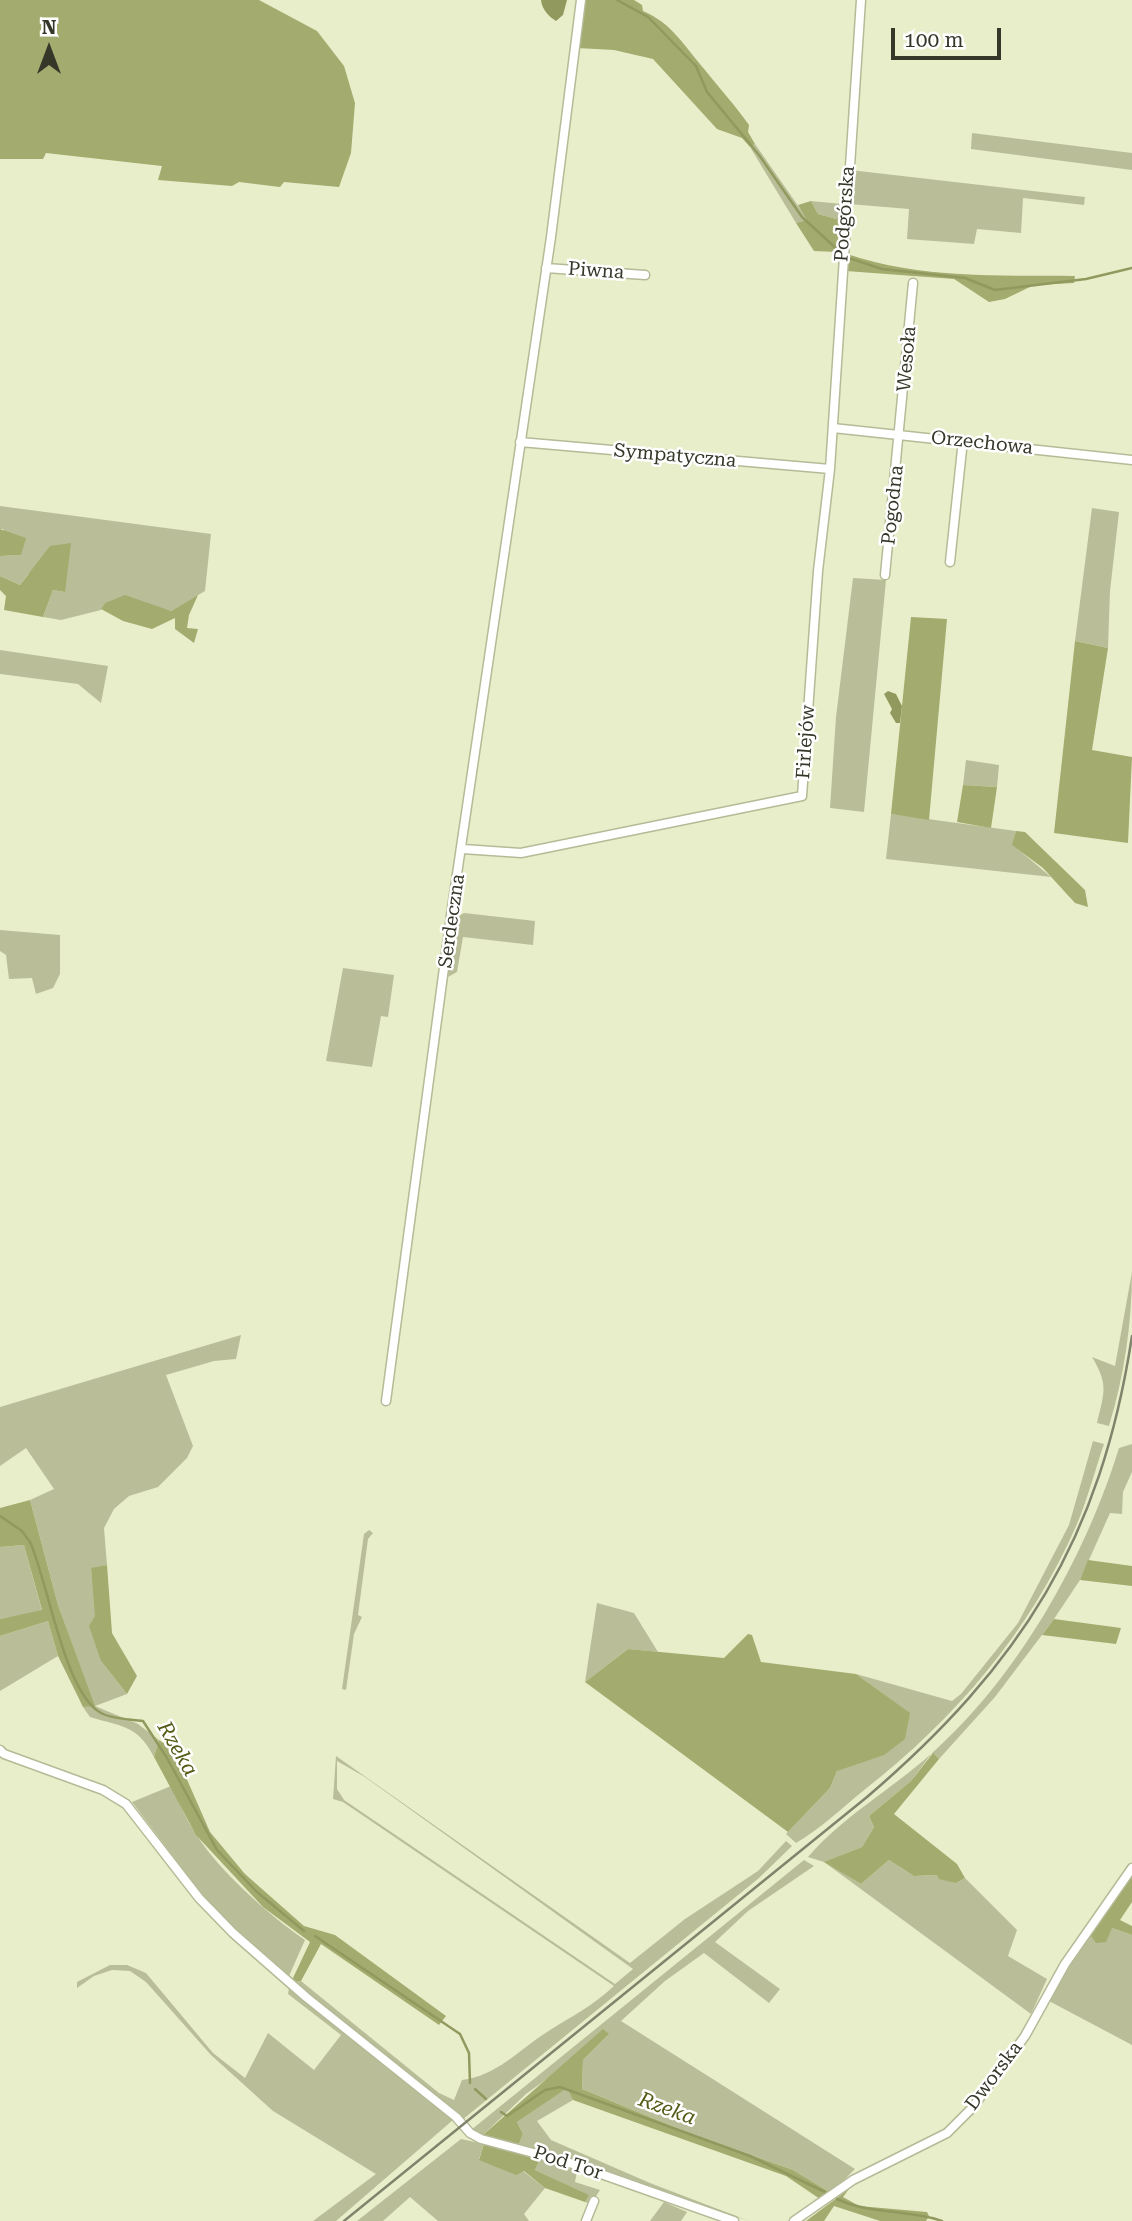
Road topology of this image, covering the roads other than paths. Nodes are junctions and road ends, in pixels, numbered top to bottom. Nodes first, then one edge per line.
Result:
1 (581, 0) edge
2 (861, 0) edge
3 (546, 268) junction
4 (645, 275) dead end
5 (913, 283) dead end
6 (833, 428) junction
7 (901, 434) junction
8 (963, 440) junction
9 (520, 442) junction
10 (1132, 460) edge
11 (830, 469) junction
12 (950, 562) dead end
13 (885, 575) dead end
14 (463, 849) junction
15 (386, 1401) dead end
16 (0, 1750) edge
17 (1132, 1868) edge
18 (594, 2201) dead end
19 (586, 2221) edge
20 (734, 2221) edge
21 (794, 2221) edge

1 - 3 street, Serdeczna
2 - 6 street, Podgórska
3 - 4 street, Piwna
3 - 9 street, Serdeczna
5 - 7 street, Wesoła
6 - 7 street, Orzechowa
6 - 11 street, Firlejów
7 - 8 street, Orzechowa
7 - 13 street, Pogodna
8 - 10 street, Orzechowa
8 - 12 street
9 - 11 street, Sympatyczna
9 - 14 street, Serdeczna
11 - 14 street, Firlejów
14 - 15 street, Serdeczna
16 - 20 street, Pod Tor
17 - 21 street, Dworska
18 - 19 street

